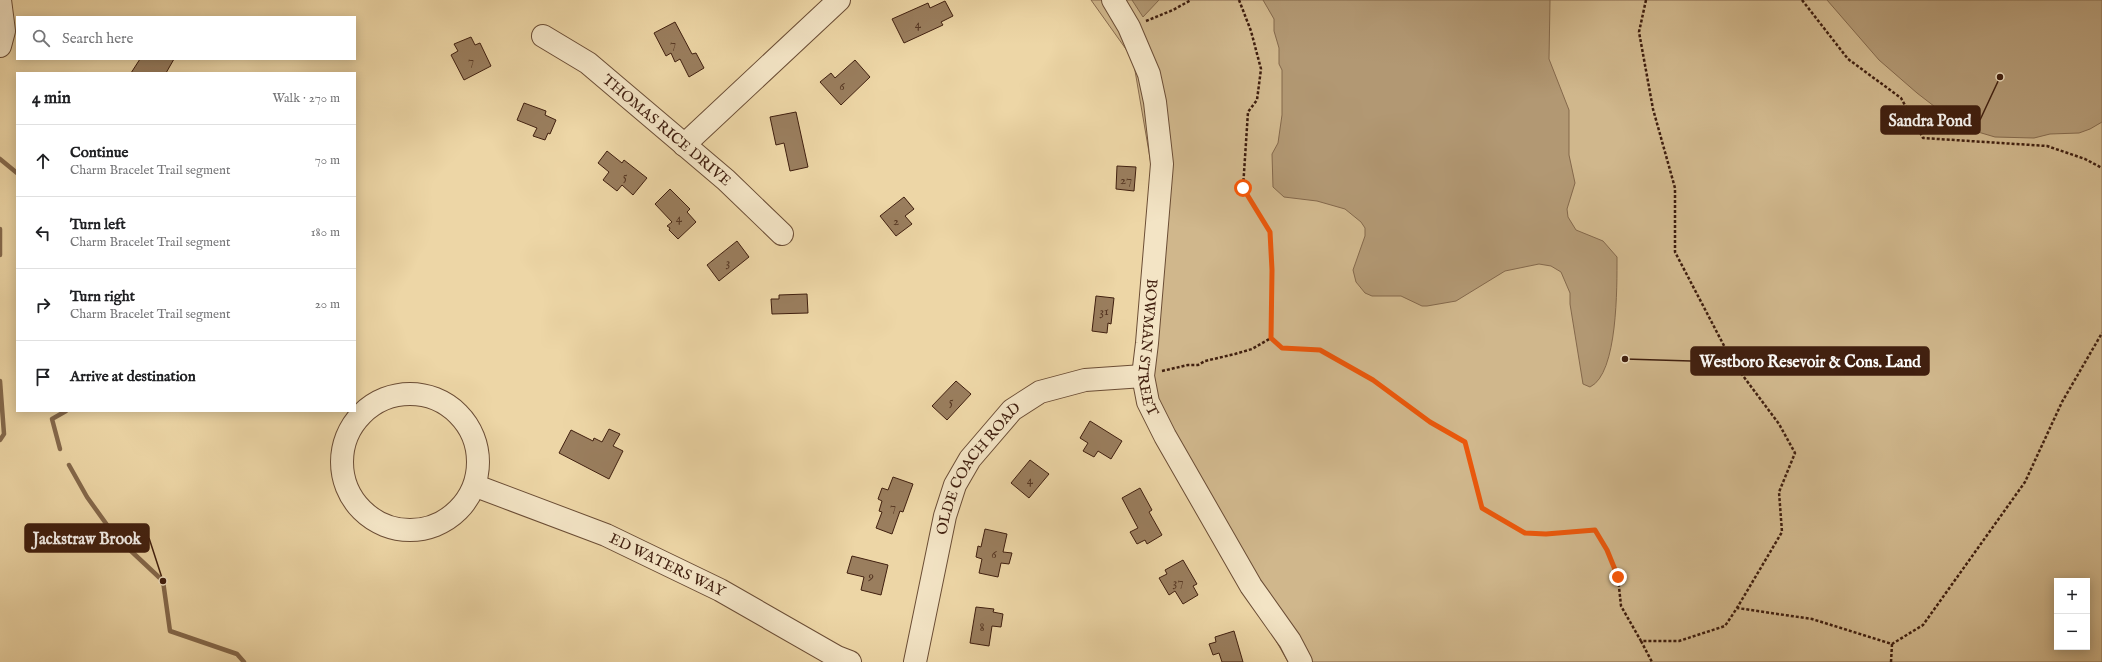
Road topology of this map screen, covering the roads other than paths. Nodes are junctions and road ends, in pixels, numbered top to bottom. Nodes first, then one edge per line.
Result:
1 (0, 0) edge
2 (839, 0) edge
3 (1113, 0) edge
4 (544, 36) dead end
5 (2, 39) edge
6 (684, 145) junction
7 (782, 234) dead end
8 (1143, 376) junction
9 (476, 486) junction
10 (850, 662) edge
11 (915, 662) edge
12 (1302, 662) edge

1 - 5 street
2 - 6 street
3 - 8 street, BOWMAN STREET
4 - 6 street, THOMAS RICE DRIVE
6 - 7 street, THOMAS RICE DRIVE
8 - 11 street, OLDE COACH ROAD
8 - 12 street, BOWMAN STREET
9 - 9 street
9 - 10 street, ED WATERS WAY

